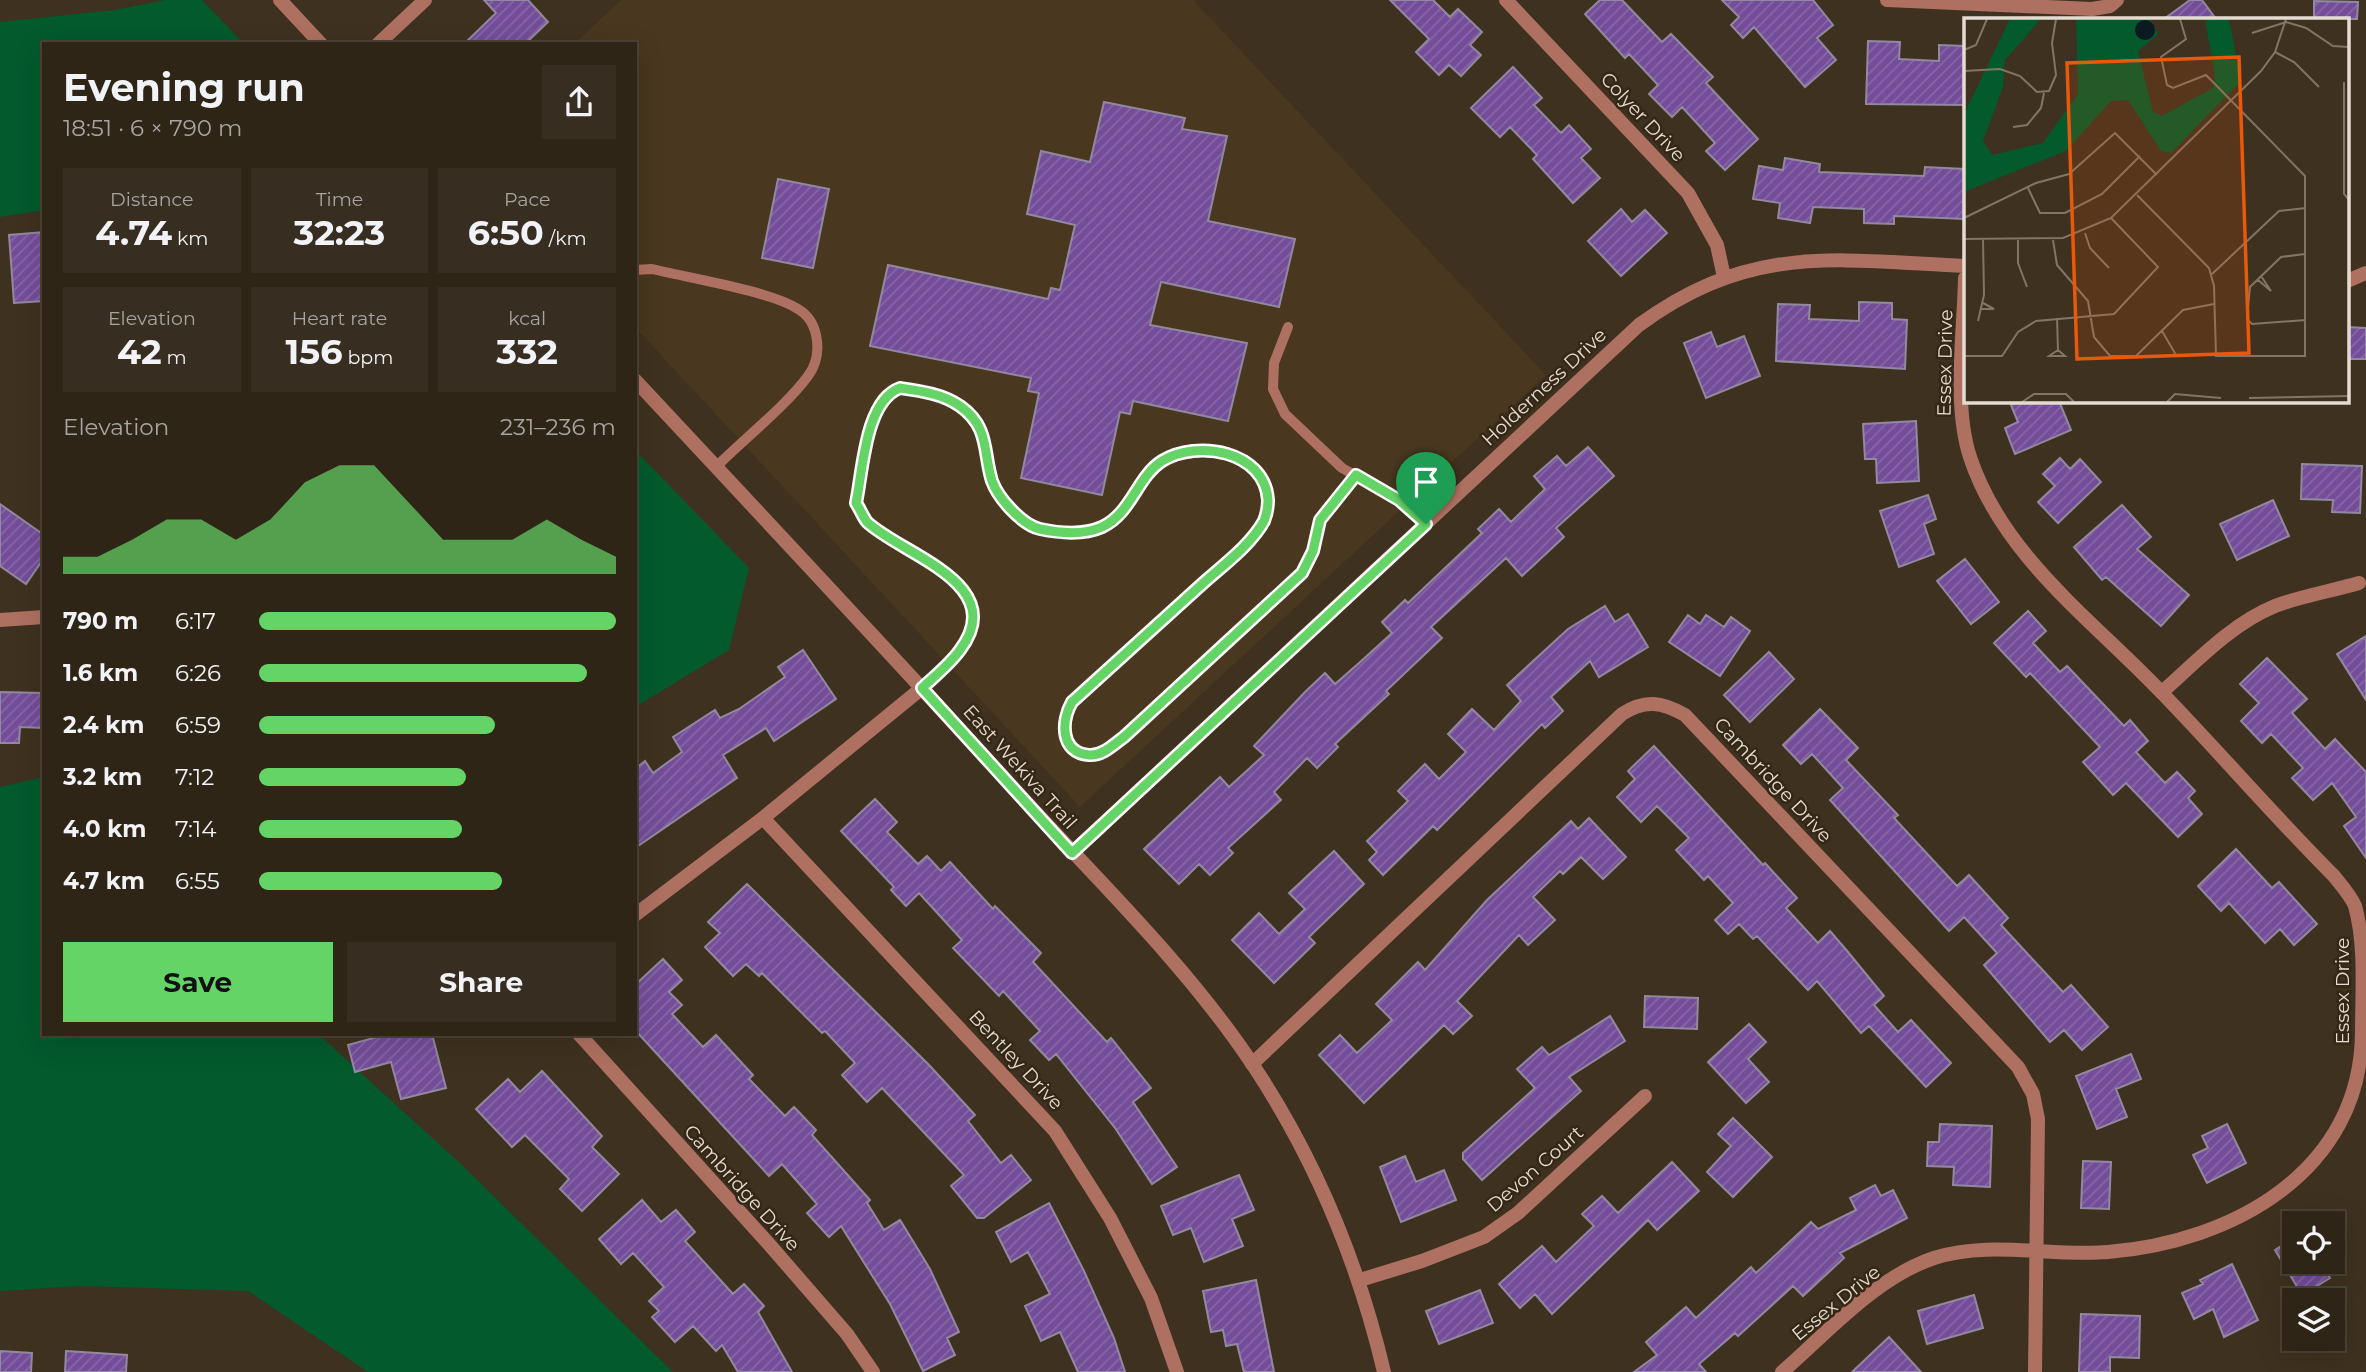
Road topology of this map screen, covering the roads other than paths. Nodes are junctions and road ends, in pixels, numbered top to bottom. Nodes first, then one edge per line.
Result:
1 (280, 0) edge
2 (425, 0) edge
3 (1506, 0) edge
4 (1887, 0) edge
5 (2117, 0) edge
6 (319, 42) edge
7 (380, 42) edge
8 (1964, 266) edge
9 (637, 270) edge
10 (2366, 273) edge
11 (1724, 277) junction
12 (2348, 281) edge
13 (1288, 327) dead end
14 (1964, 350) edge
15 (637, 382) edge
16 (716, 467) junction
17 (1356, 475) junction
18 (1426, 524) junction
19 (2359, 583) dead end
20 (42, 617) edge
21 (0, 620) edge
22 (922, 688) junction
23 (2162, 692) junction
24 (763, 818) junction
25 (1072, 853) junction
26 (637, 913) edge
27 (581, 1036) edge
28 (1252, 1063) junction
29 (1645, 1096) dead end
30 (2037, 1252) junction
31 (1360, 1280) junction
32 (873, 1372) edge
33 (1177, 1372) edge
34 (1384, 1372) edge
35 (1782, 1372) edge
36 (2035, 1372) edge

1 - 6 street
2 - 7 street
3 - 11 street, Colyer Drive
4 - 5 street
8 - 11 street, Holderness Drive
9 - 16 lane
10 - 12 street
11 - 18 street, Holderness Drive
13 - 17 lane
14 - 23 street, Essex Drive
15 - 16 street, East Wekiva Trail
16 - 22 street, East Wekiva Trail
17 - 18 lane
17 - 22 lane
18 - 25 street, Holderness Drive
19 - 23 street
20 - 21 street
22 - 24 street
22 - 25 street, East Wekiva Trail
23 - 30 street, Essex Drive
24 - 26 street
24 - 33 street, Bentley Drive
25 - 28 street, East Wekiva Trail
27 - 32 street, Cambridge Drive
28 - 30 street, Cambridge Drive
28 - 31 street, East Wekiva Trail
29 - 31 street, Devon Court
30 - 35 street, Essex Drive
30 - 36 street, Cambridge Drive
31 - 34 street, East Wekiva Trail

